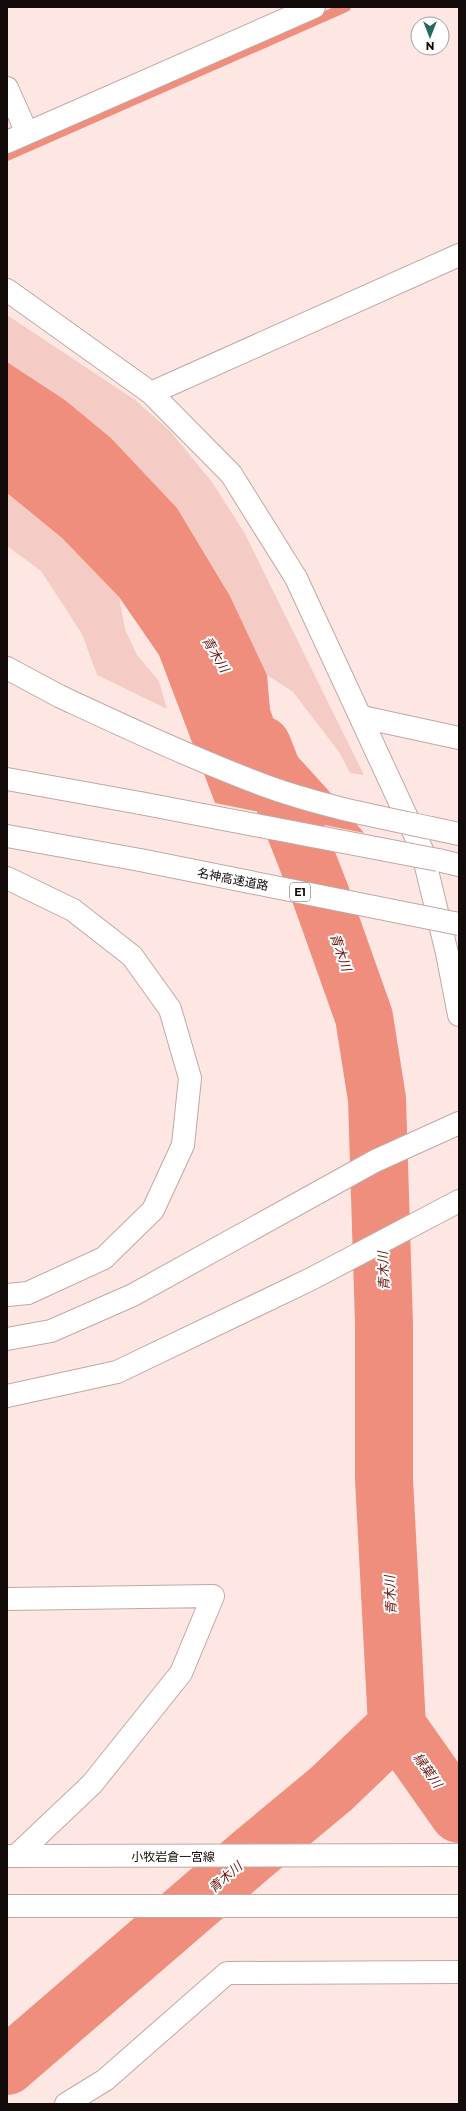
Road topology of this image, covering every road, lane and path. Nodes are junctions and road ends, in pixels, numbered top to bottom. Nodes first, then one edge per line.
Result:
1 (314, 7) edge
2 (7, 88) edge
3 (27, 133) junction
4 (7, 142) edge
5 (459, 255) edge
6 (7, 290) edge
7 (151, 393) junction
8 (7, 668) edge
9 (362, 717) junction
10 (459, 738) edge
11 (7, 779) edge
12 (459, 834) edge
13 (7, 836) edge
14 (459, 865) edge
15 (7, 878) edge
16 (459, 924) edge
17 (459, 1015) edge
18 (459, 1124) edge
19 (453, 1204) edge
20 (7, 1295) edge
21 (7, 1339) edge
22 (7, 1396) edge
23 (7, 1599) edge
24 (459, 1855) edge
25 (12, 1856) edge
26 (11, 1906) edge
27 (459, 1906) edge
28 (459, 1972) edge
29 (66, 2104) edge

1 - 3 main road
2 - 3 main road
3 - 4 main road
5 - 7 main road
6 - 7 main road
7 - 9 main road
8 - 12 main road, bridge
9 - 10 main road
9 - 17 main road
11 - 14 main road, bridge
13 - 16 main road, 名神高速道路 / E1, bridge
15 - 20 main road
18 - 21 main road
19 - 22 main road
23 - 25 main road
24 - 25 main road, 小牧岩倉一宮線
26 - 27 main road
28 - 29 main road

